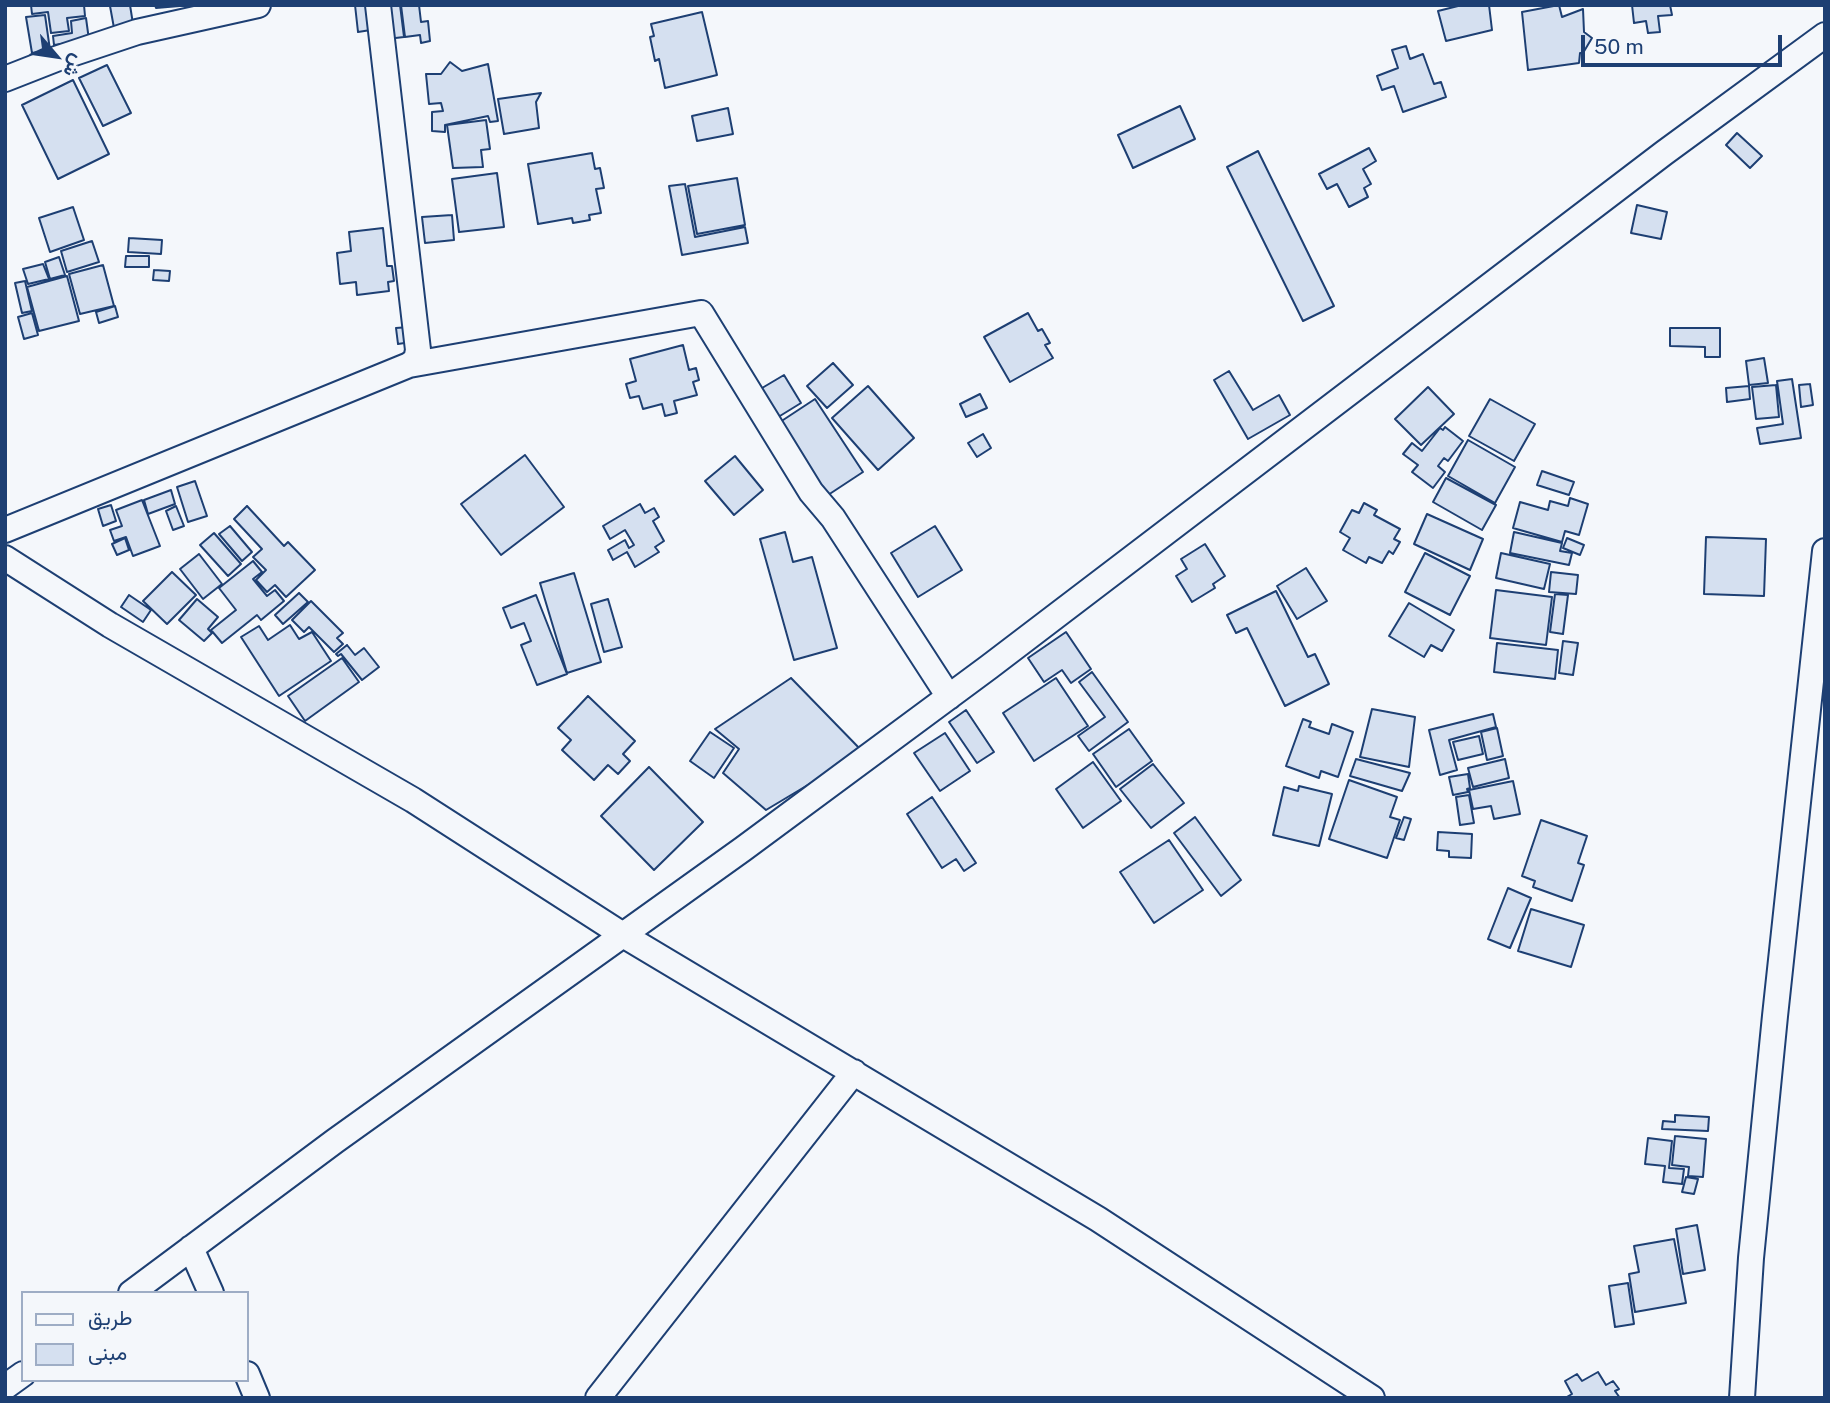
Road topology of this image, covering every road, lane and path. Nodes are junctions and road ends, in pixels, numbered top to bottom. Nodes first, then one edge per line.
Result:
1 (258, 5) edge
2 (378, 5) edge
3 (1825, 35) edge
4 (5, 79) edge
5 (409, 365) junction
6 (5, 530) edge
7 (1825, 551) edge
8 (5, 558) edge
9 (950, 696) junction
10 (623, 935) junction
11 (854, 1072) junction
12 (191, 1248) junction
13 (134, 1291) edge
14 (210, 1291) edge
15 (21, 1375) edge
16 (248, 1376) edge
17 (5, 1387) edge
18 (257, 1398) edge
19 (598, 1398) edge
20 (1372, 1398) edge
21 (1742, 1398) edge

1 - 4 street
2 - 5 street
3 - 9 street
5 - 6 street
5 - 9 street
7 - 21 street
8 - 10 street
9 - 10 street
10 - 11 street
10 - 12 street
11 - 19 street
11 - 20 street
12 - 13 street
12 - 14 street
15 - 17 street
16 - 18 street

